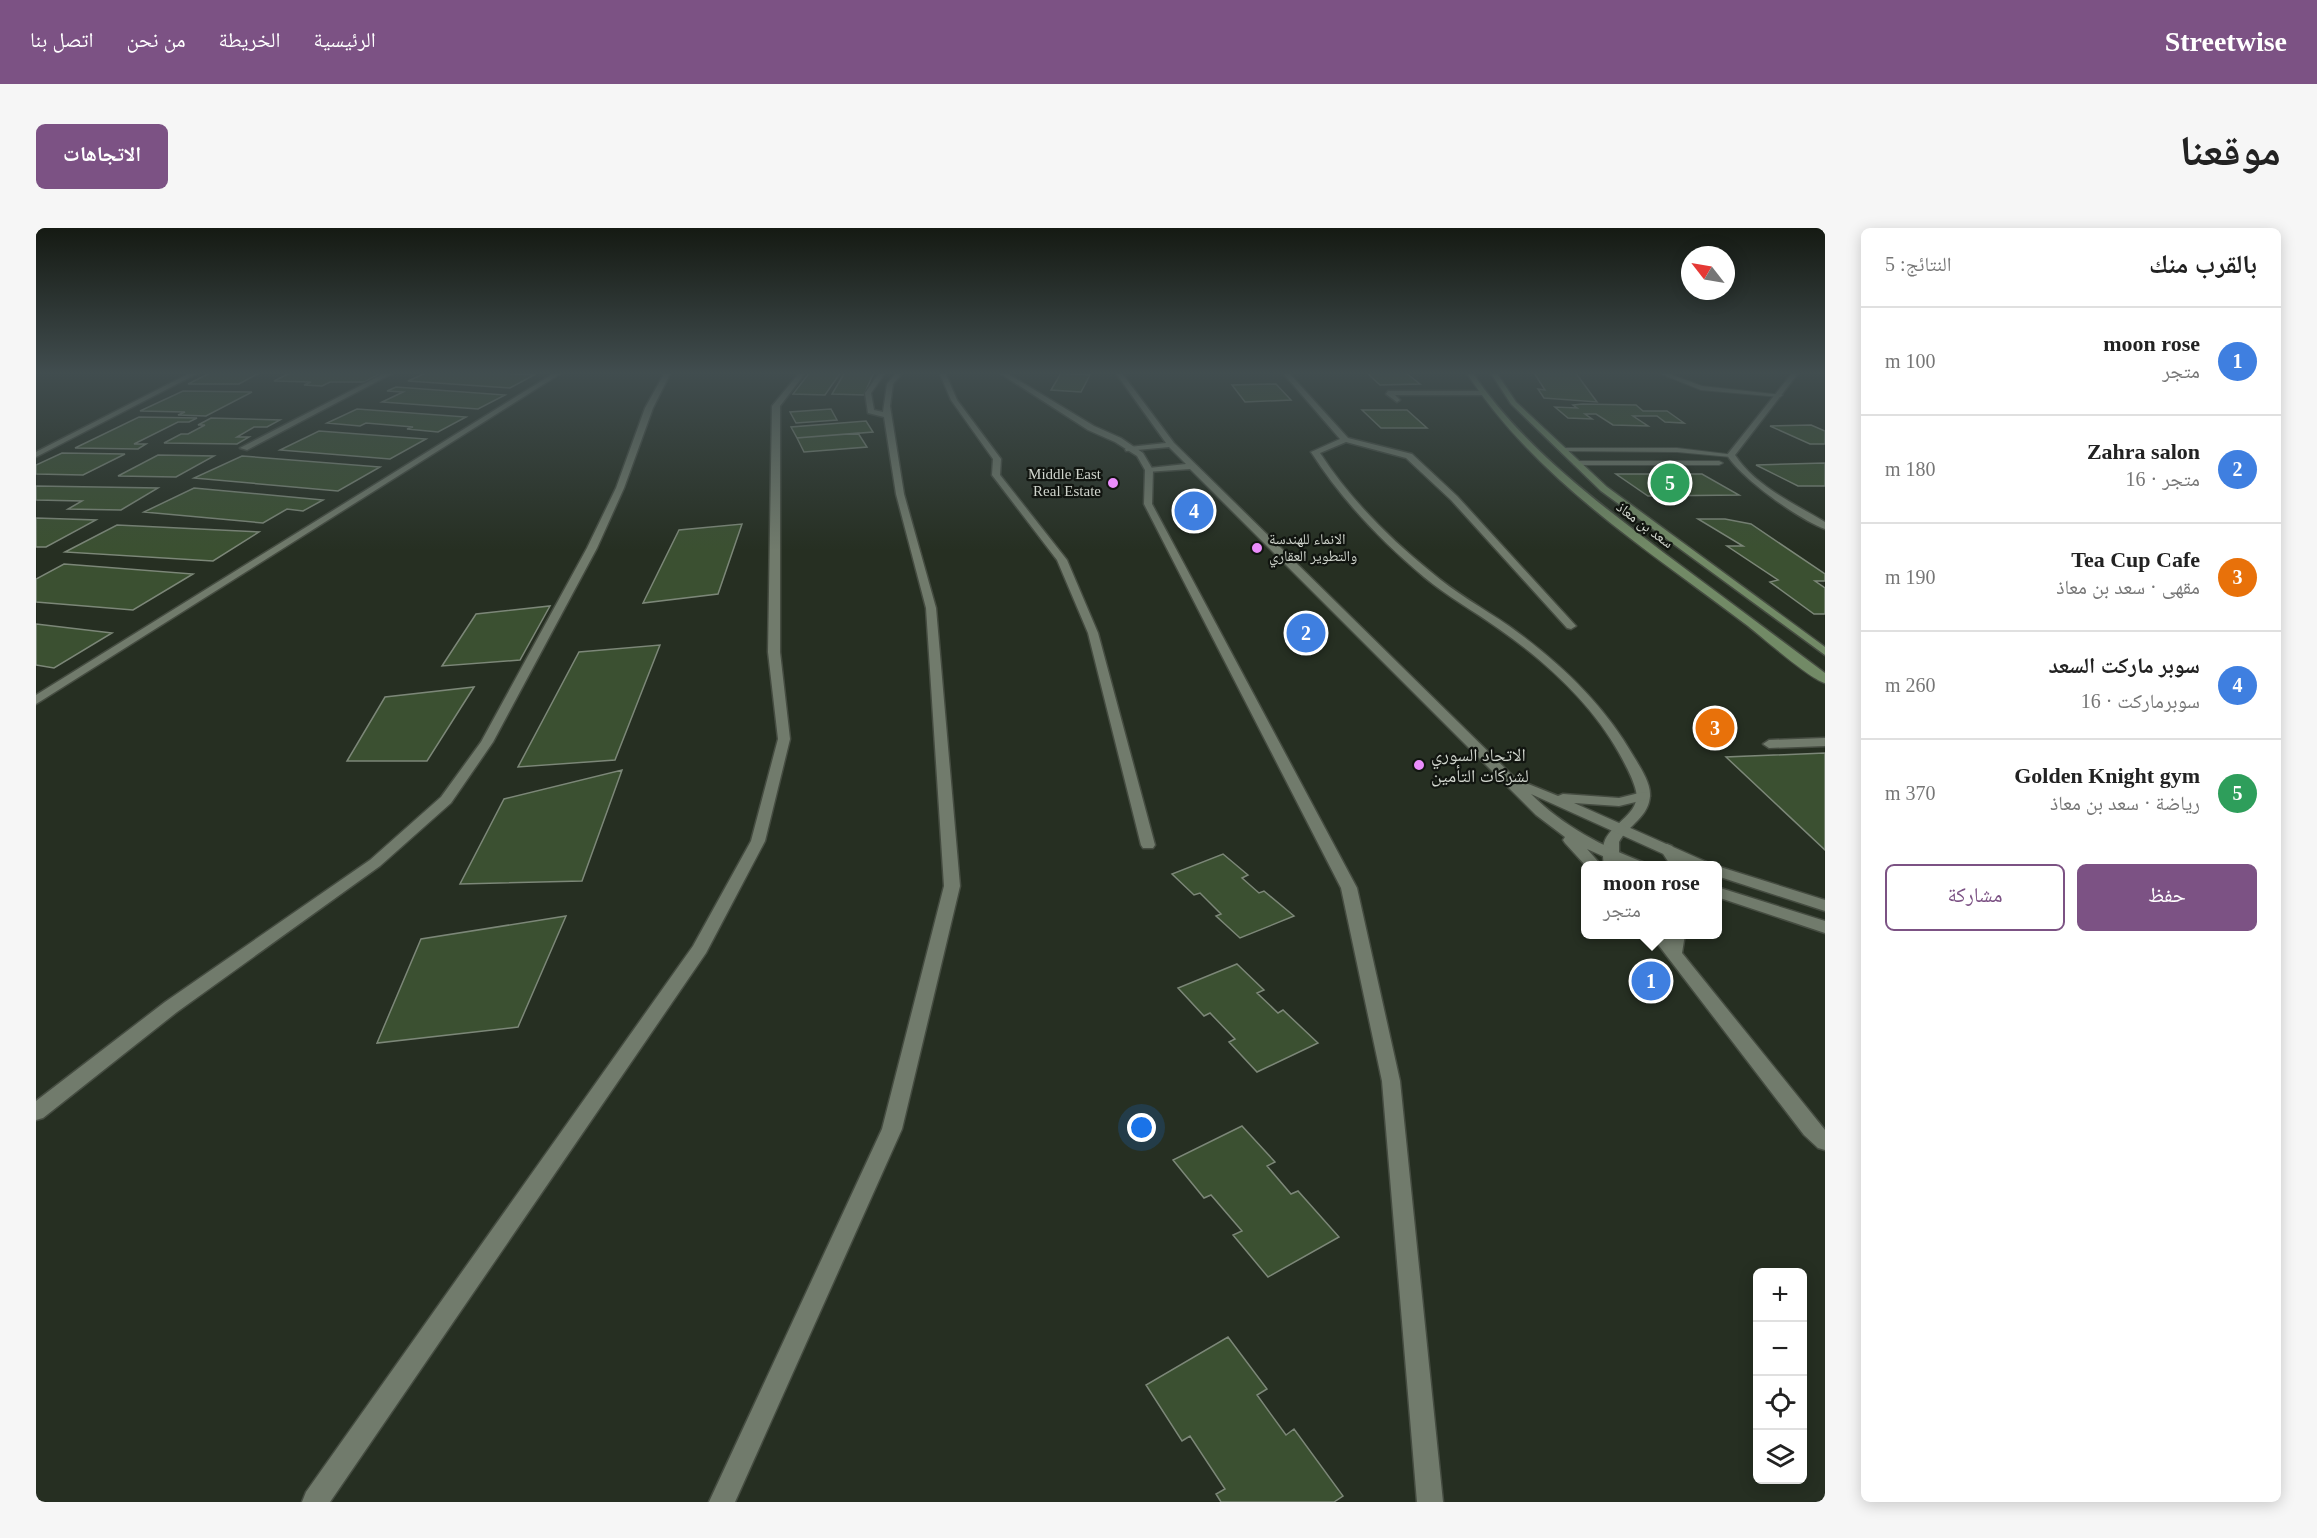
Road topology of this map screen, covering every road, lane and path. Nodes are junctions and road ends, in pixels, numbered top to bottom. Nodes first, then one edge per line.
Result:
1 (82, 431) edge
2 (276, 431) edge
3 (465, 431) edge
4 (640, 431) edge
5 (776, 431) edge
6 (891, 431) edge
7 (976, 431) edge
8 (1098, 431) edge
9 (1161, 431) edge
10 (1338, 431) edge
11 (1515, 431) edge
12 (1543, 431) edge
13 (1750, 431) edge
14 (1345, 440) junction
15 (1171, 445) junction
16 (244, 448) dead end
17 (1129, 449) junction
18 (1562, 449) junction
19 (36, 455) edge
20 (1731, 455) junction
21 (1577, 463) junction
22 (1734, 463) junction
23 (1194, 466) junction
24 (1149, 470) junction
25 (1825, 526) edge
26 (1570, 626) dead end
27 (1825, 652) edge
28 (1825, 679) edge
29 (36, 700) edge
30 (1825, 742) edge
31 (1769, 744) dead end
32 (1510, 780) junction
33 (1540, 793) junction
34 (1643, 796) junction
35 (1558, 828) junction
36 (1620, 828) junction
37 (1148, 845) dead end
38 (1667, 849) junction
39 (1611, 860) edge
40 (1590, 861) edge
41 (1675, 861) edge
42 (1693, 861) edge
43 (1722, 873) edge
44 (1722, 894) edge
45 (1825, 906) edge
46 (1825, 927) edge
47 (1675, 943) edge
48 (36, 1112) edge
49 (1825, 1142) edge
50 (315, 1501) edge
51 (722, 1502) edge
52 (1430, 1502) edge

1 - 19 street
2 - 16 street
3 - 29 street
4 - 48 street
5 - 50 street
6 - 51 street
7 - 37 street
8 - 17 street
9 - 15 street
10 - 14 street
11 - 28 main road, سعد بن معاذ
12 - 18 main road, سعد بن معاذ
13 - 20 street
14 - 26 street
14 - 34 street
15 - 17 street
15 - 23 street
17 - 24 street
18 - 20 lane
18 - 21 main road, سعد بن معاذ
20 - 22 street
21 - 22 lane
21 - 27 main road, سعد بن معاذ
22 - 25 street
23 - 24 street
23 - 32 street
24 - 52 street
30 - 31 street
32 - 33 street
32 - 35 street
33 - 34 street
33 - 36 street
34 - 36 street
35 - 39 street
35 - 40 street
36 - 38 street
36 - 39 street
38 - 41 street
38 - 42 street
43 - 45 street
44 - 46 street
47 - 49 street

